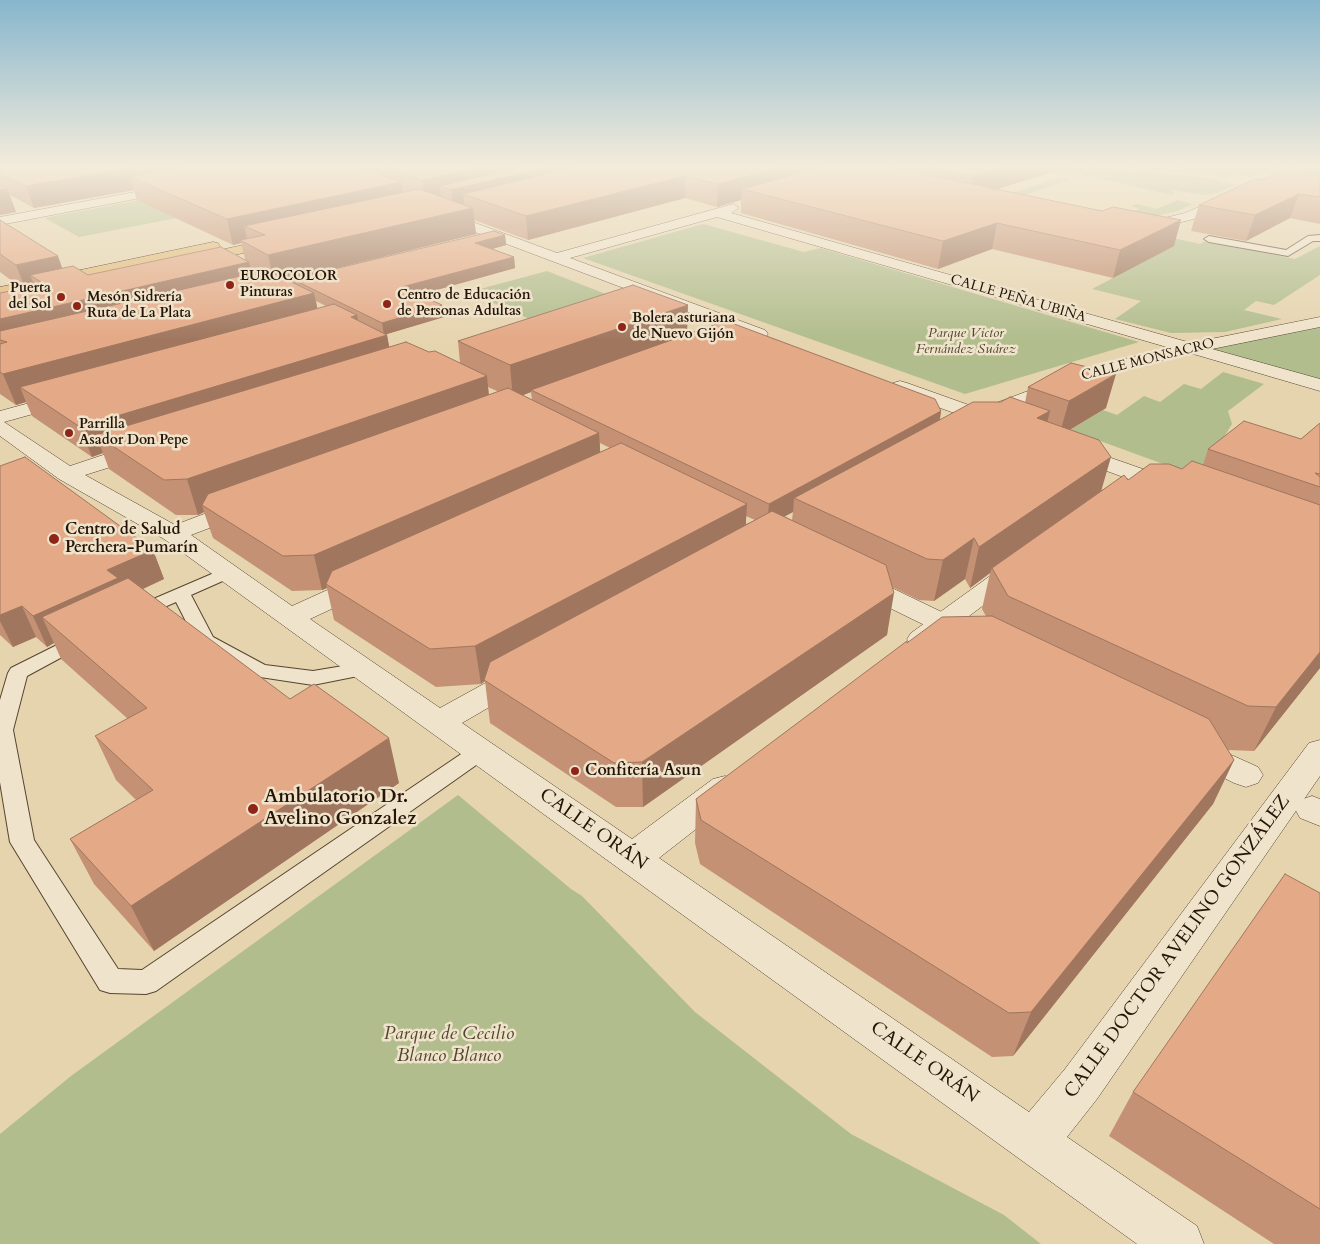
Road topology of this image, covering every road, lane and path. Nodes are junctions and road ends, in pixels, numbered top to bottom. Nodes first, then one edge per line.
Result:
1 (468, 223) edge
2 (677, 223) edge
3 (754, 223) edge
4 (1158, 223) edge
5 (1127, 224) edge
6 (495, 235) junction
7 (1320, 238) edge
8 (1209, 239) dead end
9 (466, 242) edge
10 (556, 258) junction
11 (0, 292) edge
12 (0, 304) edge
13 (1320, 322) edge
14 (735, 326) junction
15 (712, 334) edge
16 (779, 342) edge
17 (1190, 348) junction
18 (888, 382) edge
19 (1320, 385) edge
20 (85, 394) edge
21 (981, 416) junction
22 (0, 418) edge
23 (0, 427) edge
24 (1014, 428) edge
25 (952, 432) edge
26 (161, 443) edge
27 (1060, 445) edge
28 (67, 474) junction
29 (1144, 476) junction
30 (1190, 494) edge
31 (1115, 497) edge
32 (262, 501) edge
33 (173, 534) junction
34 (1036, 554) edge
35 (836, 571) edge
36 (228, 572) junction
37 (379, 576) edge
38 (181, 594) junction
39 (291, 617) junction
40 (942, 623) junction
41 (985, 644) edge
42 (903, 652) edge
43 (536, 667) edge
44 (362, 669) junction
45 (440, 722) junction
46 (1177, 740) edge
47 (481, 751) junction
48 (1320, 751) edge
49 (747, 771) edge
50 (1246, 775) dead end
51 (633, 858) junction
52 (1034, 1142) junction
53 (1179, 1244) edge

1 - 6 street
2 - 10 street
3 - 17 street, CALLE PEÑA UBIÑA
4 - 5 street
6 - 9 street
6 - 10 street
7 - 8 lane
10 - 14 street
11 - 12 main road
13 - 17 street, CALLE MONSACRO
14 - 15 street
14 - 16 street
17 - 19 street, CALLE PEÑA UBIÑA
17 - 21 street, CALLE MONSACRO
18 - 21 street
20 - 22 street
21 - 24 street
21 - 25 street, CALLE MONSACRO
23 - 28 street, CALLE ORÁN
26 - 28 street
27 - 29 street
28 - 33 street, CALLE ORÁN
29 - 30 street
29 - 31 street
32 - 33 street
33 - 36 street, CALLE ORÁN
34 - 40 street
35 - 40 street
36 - 38 lane
36 - 39 street, CALLE ORÁN
37 - 39 street
38 - 44 lane
38 - 47 lane
39 - 44 street, CALLE ORÁN
40 - 41 street
40 - 42 street
43 - 45 street
44 - 45 street, CALLE ORÁN
45 - 47 street, CALLE ORÁN
46 - 50 street
47 - 51 street, CALLE ORÁN
48 - 52 street, CALLE DOCTOR AVELINO GONZÁLEZ
49 - 51 street
51 - 52 street, CALLE ORÁN
52 - 53 street, CALLE ORÁN

